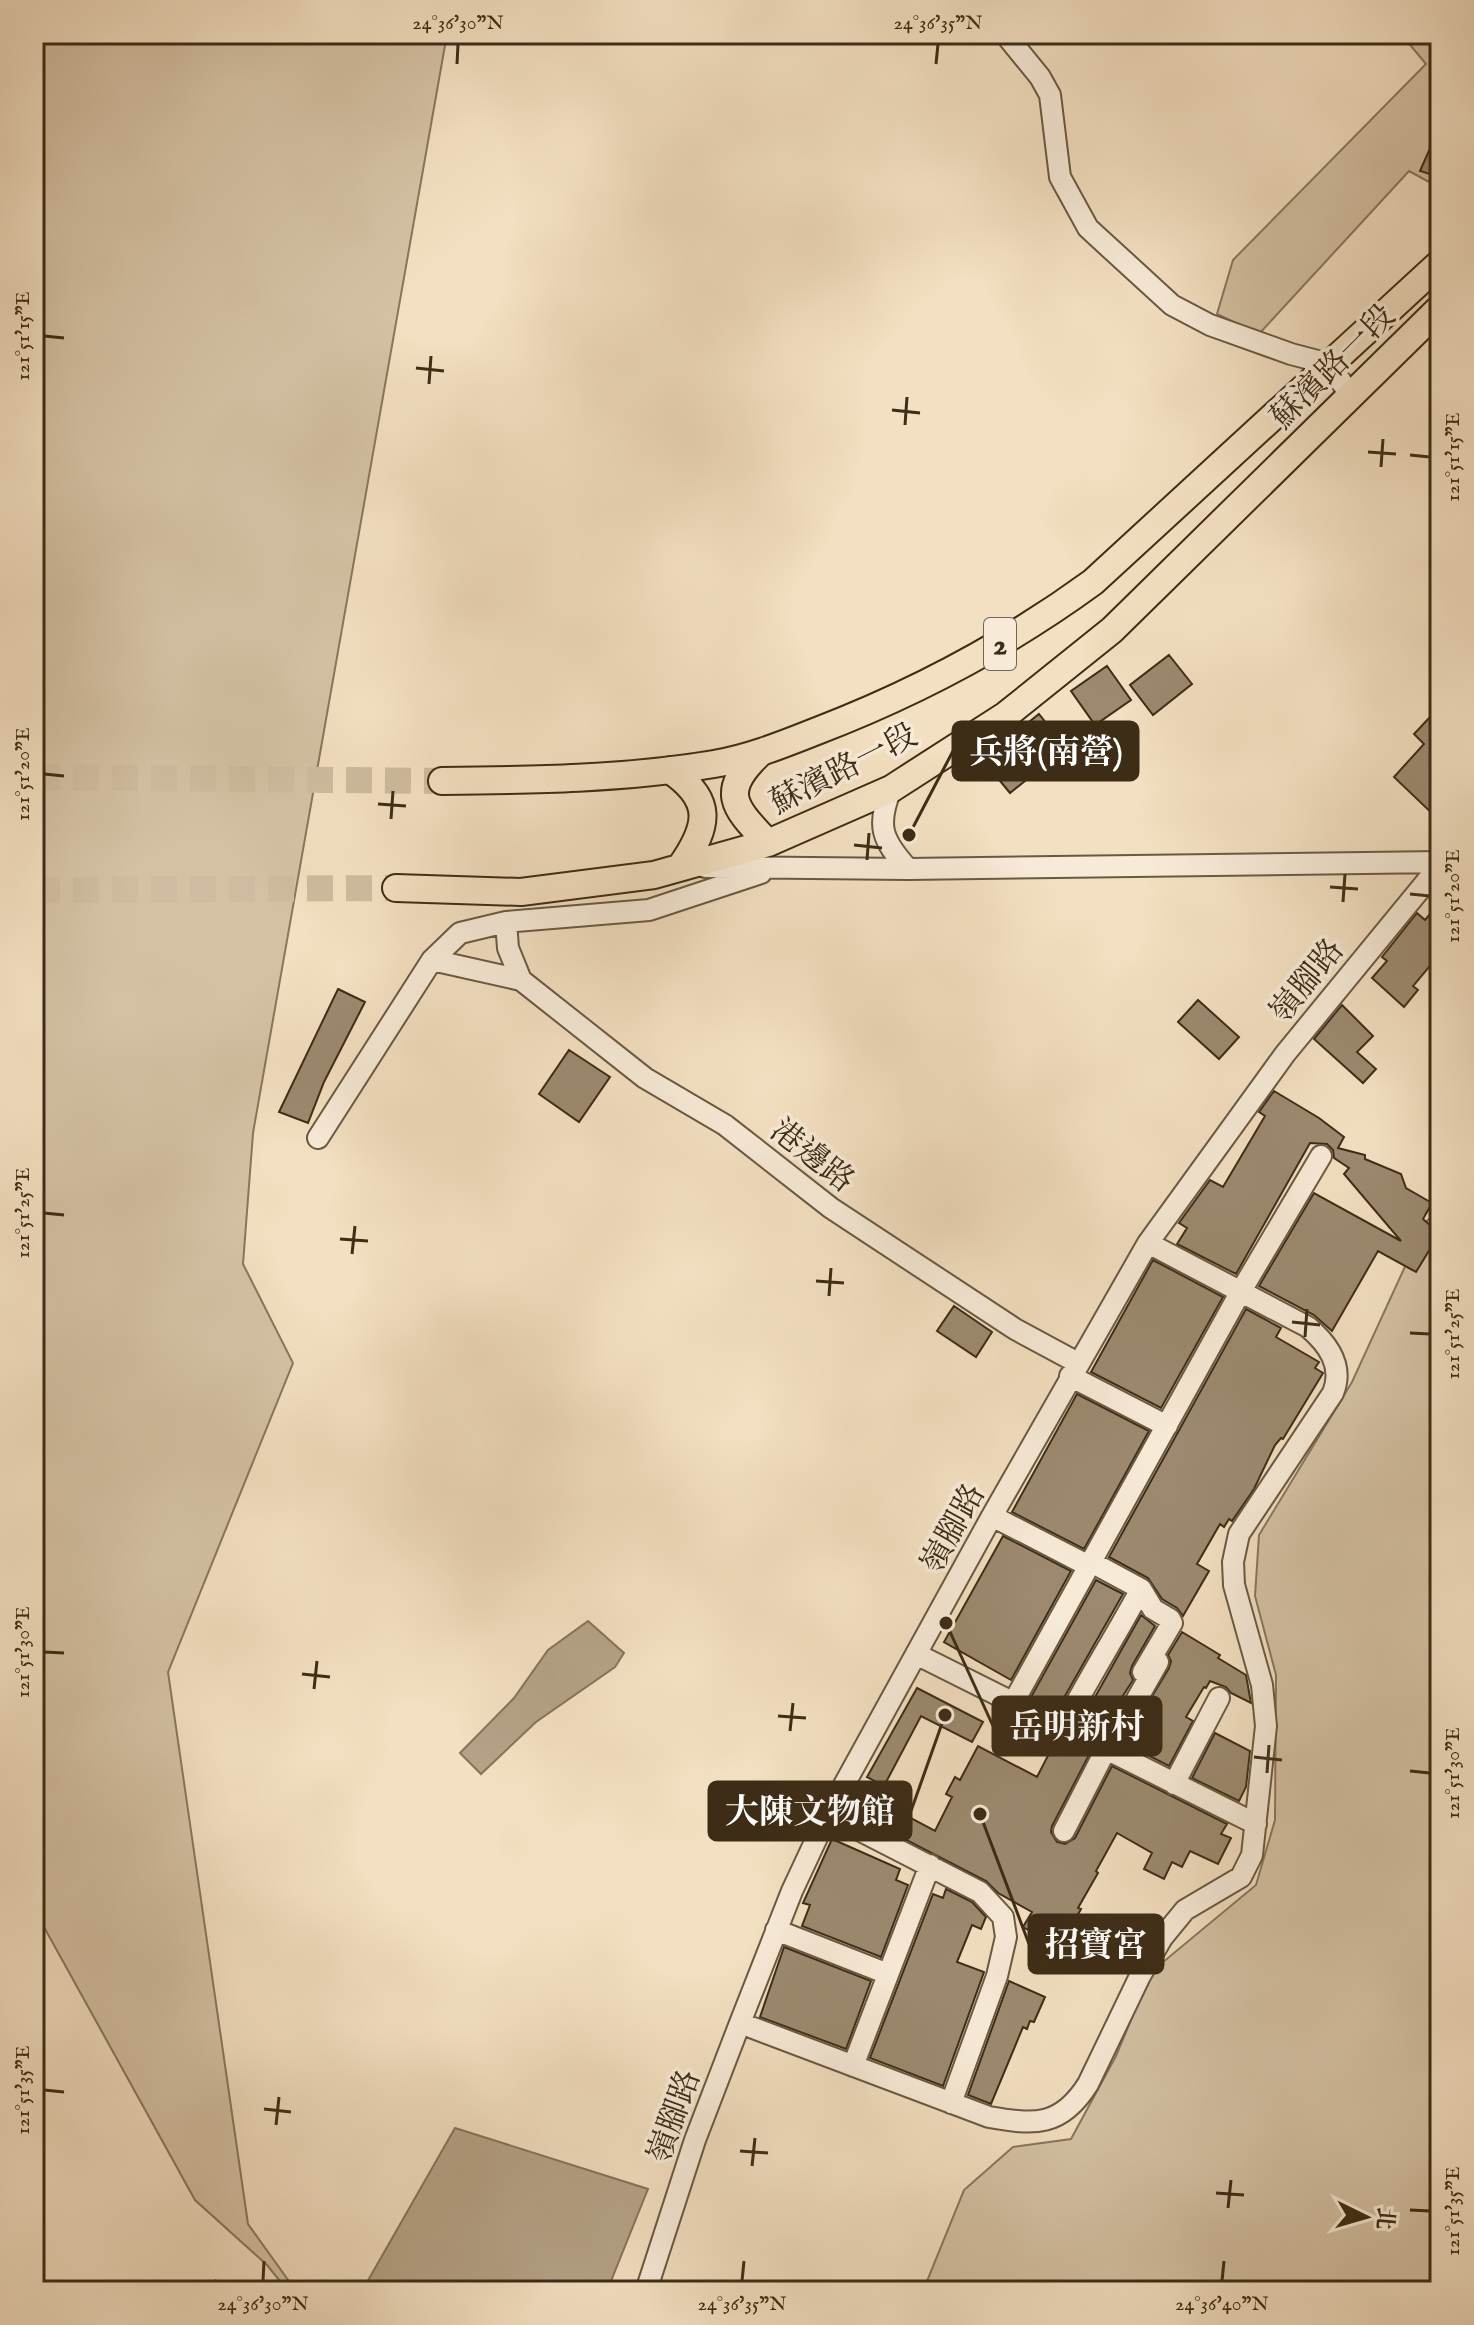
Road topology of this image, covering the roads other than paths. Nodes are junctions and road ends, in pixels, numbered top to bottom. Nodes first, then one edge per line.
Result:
1 (1005, 34) edge
2 (1440, 263) edge
3 (1440, 308) edge
4 (1329, 364) junction
5 (1351, 396) junction
6 (759, 754) junction
7 (670, 770) junction
8 (442, 781) tunnel mouth
9 (891, 789) junction
10 (772, 856) junction
11 (1440, 864) edge
12 (681, 866) junction
13 (908, 869) junction
14 (396, 888) tunnel mouth
15 (506, 922) junction
16 (432, 960) junction
17 (521, 980) junction
18 (318, 1138) dead end
19 (1321, 1156) dead end
20 (1148, 1243) junction
21 (1241, 1291) junction
22 (1074, 1370) junction
23 (1167, 1426) junction
24 (992, 1516) junction
25 (1090, 1564) junction
26 (1141, 1589) junction
27 (916, 1654) junction
28 (1158, 1662) dead end
29 (1133, 1689) dead end
30 (1219, 1698) dead end
31 (1013, 1703) junction
32 (1062, 1729) junction
33 (1106, 1750) junction
34 (1174, 1784) junction
35 (828, 1814) junction
36 (1256, 1824) junction
37 (1064, 1831) dead end
38 (930, 1865) junction
39 (776, 1930) junction
40 (888, 1974) junction
41 (740, 2023) junction
42 (853, 2066) junction
43 (951, 2103) junction
44 (646, 2291) edge

1 - 4 street
2 - 4 main road, 蘇濱路一段 / 2
3 - 5 main road, 蘇濱路一段 / 2
4 - 5 street
4 - 6 main road, 蘇濱路一段 / 2
5 - 9 main road, 蘇濱路一段 / 2
6 - 7 main road, 蘇濱路一段 / 2
6 - 10 main road
7 - 8 main road, 蘇濱路一段 / 2
7 - 12 main road
9 - 10 main road, 蘇濱路一段 / 2
9 - 13 street
10 - 12 main road, 蘇濱路一段 / 2
10 - 13 street
10 - 15 street
11 - 13 street
11 - 20 street, 嶺腳路
12 - 14 main road, 蘇濱路一段 / 2
15 - 16 street
15 - 17 street
16 - 17 street
16 - 18 street
17 - 22 street, 港邊路
19 - 21 street
20 - 21 street
20 - 22 street, 嶺腳路
21 - 23 street
21 - 36 street
22 - 23 street, 港邊路
22 - 24 street, 嶺腳路
23 - 25 street
24 - 25 street
24 - 27 street, 嶺腳路
25 - 26 street
25 - 31 street
26 - 29 street
26 - 32 street
27 - 31 street
27 - 35 street, 嶺腳路
28 - 33 street
30 - 34 street
31 - 32 street
32 - 33 street
33 - 34 street
33 - 37 street
34 - 36 street
35 - 38 street
35 - 39 street, 嶺腳路
36 - 43 street
38 - 40 street
38 - 43 street
39 - 40 street
39 - 41 street, 嶺腳路
40 - 42 street
41 - 42 street
41 - 44 street, 嶺腳路
42 - 43 street

